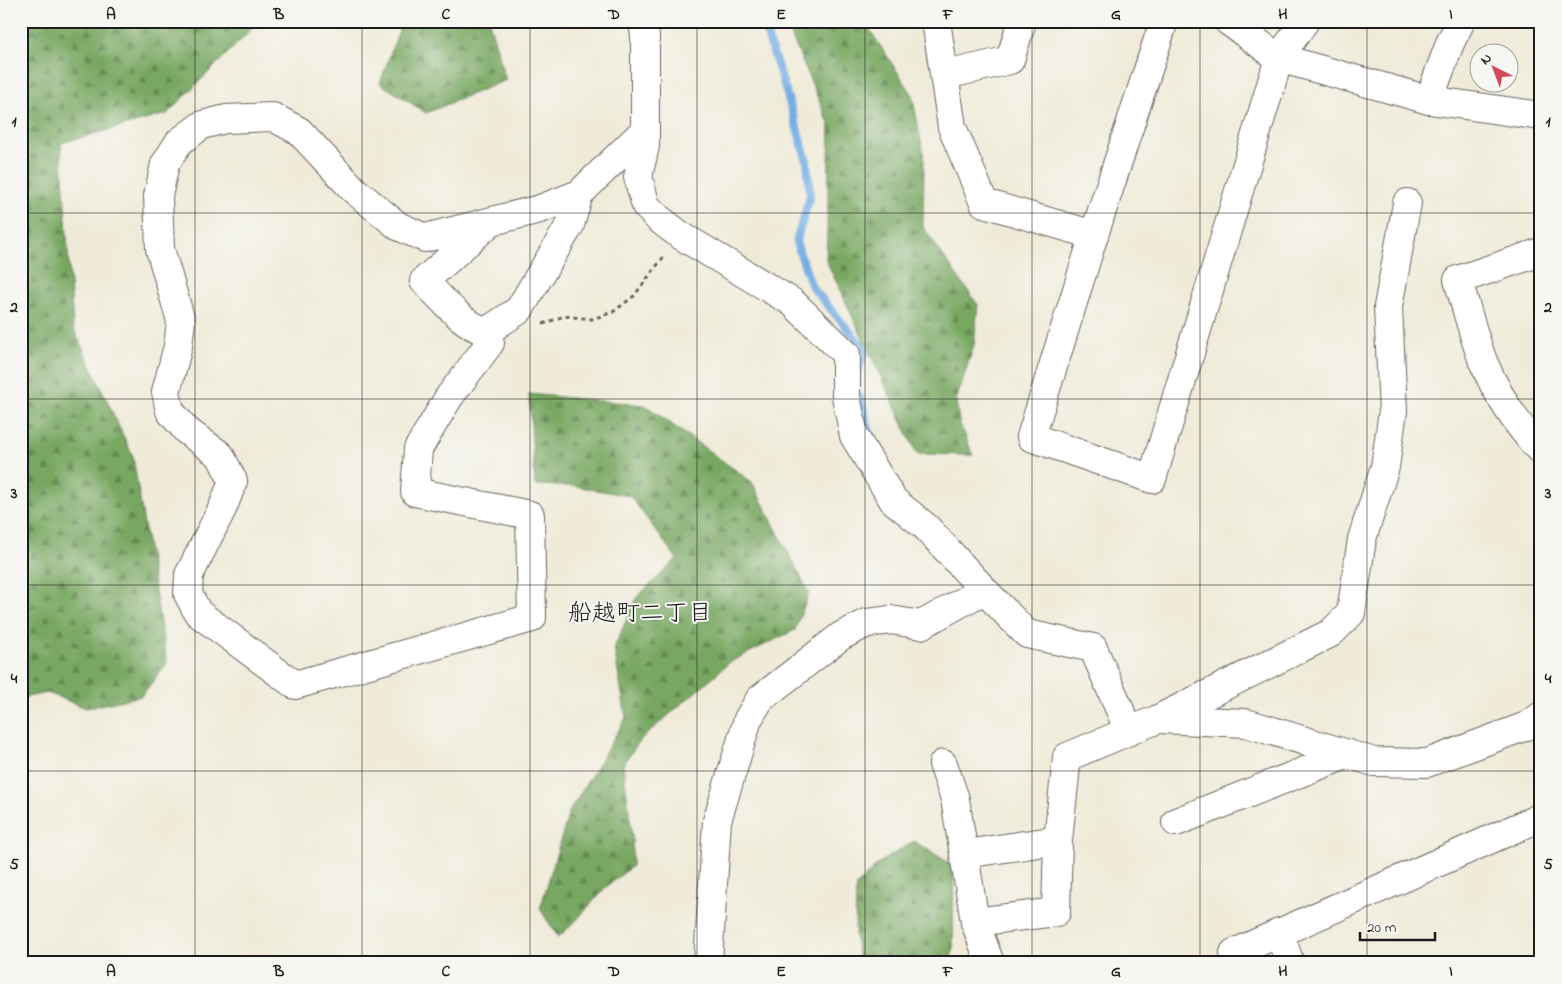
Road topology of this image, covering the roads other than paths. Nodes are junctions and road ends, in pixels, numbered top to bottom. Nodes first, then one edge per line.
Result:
1 (643, 21) edge
2 (936, 21) edge
3 (1022, 21) edge
4 (1164, 21) edge
5 (1228, 21) edge
6 (1306, 21) edge
7 (1461, 21) edge
8 (1279, 58) junction
9 (946, 75) junction
10 (1429, 100) junction
11 (1541, 116) edge
12 (645, 130) junction
13 (579, 194) junction
14 (1407, 202) dead end
15 (490, 222) junction
16 (1094, 235) junction
17 (1541, 252) edge
18 (486, 332) junction
19 (1541, 451) edge
20 (984, 590) junction
21 (1541, 716) edge
22 (1158, 719) junction
23 (1129, 731) junction
24 (1348, 754) junction
25 (943, 764) dead end
26 (1541, 817) edge
27 (1176, 822) dead end
28 (1058, 840) junction
29 (965, 854) junction
30 (975, 922) junction
31 (1279, 932) junction
32 (1234, 953) dead end
33 (708, 963) edge
34 (990, 963) edge
35 (1290, 963) edge

1 - 12 street
2 - 9 street
3 - 9 street
4 - 16 street
5 - 8 street
6 - 8 street
7 - 10 street
8 - 10 street
8 - 16 street
9 - 16 street
10 - 11 street
12 - 13 street
12 - 20 street
13 - 15 street
13 - 18 street
14 - 22 street
15 - 18 street
15 - 18 street
17 - 19 street
20 - 23 street
20 - 33 street
21 - 24 street
22 - 23 street
22 - 24 street
23 - 28 street
24 - 27 street
25 - 29 street
26 - 31 street
28 - 29 street
28 - 30 street
29 - 30 street
30 - 34 street
31 - 32 street
31 - 35 street

